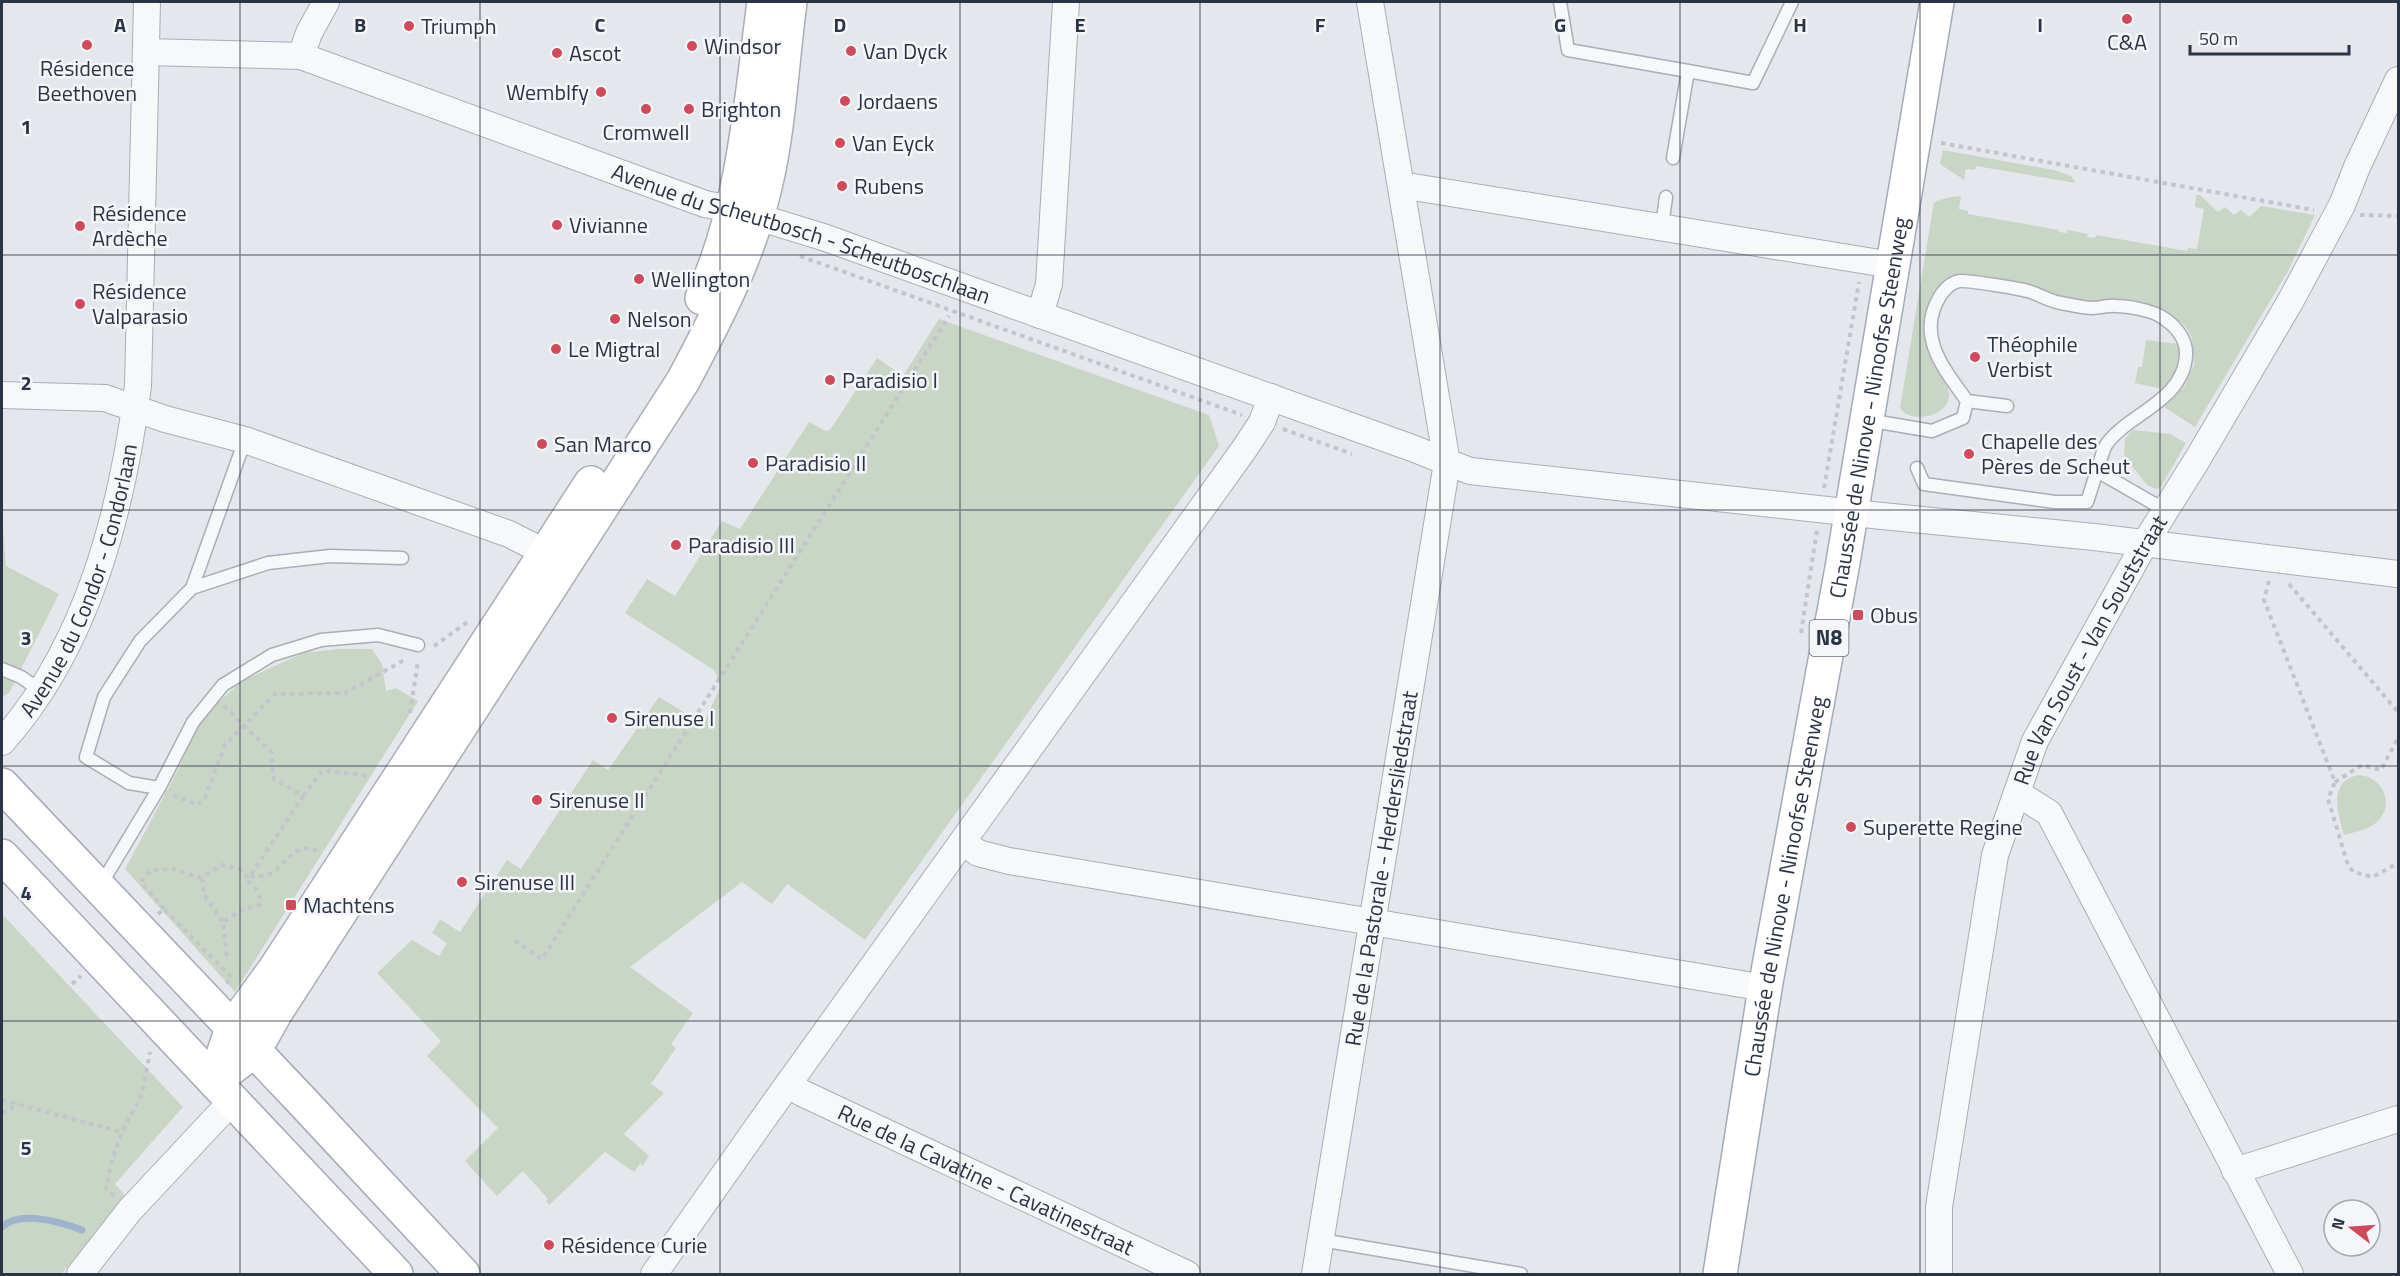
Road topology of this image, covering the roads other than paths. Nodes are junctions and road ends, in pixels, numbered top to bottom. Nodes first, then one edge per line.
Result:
1 (147, 2) edge
2 (326, 2) edge
3 (764, 2) edge
4 (790, 2) edge
5 (1066, 2) edge
6 (1370, 2) edge
7 (1560, 2) edge
8 (1792, 2) edge
9 (1937, 2) edge
10 (146, 52) junction
11 (301, 56) junction
12 (1688, 71) junction
13 (2398, 80) edge
14 (1673, 158) dead end
15 (1401, 185) junction
16 (1666, 197) dead end
17 (744, 213) junction
18 (1662, 226) junction
19 (1892, 265) junction
20 (1040, 315) junction
21 (2, 395) edge
22 (1271, 397) junction
23 (1967, 400) junction
24 (2007, 406) dead end
25 (135, 409) junction
26 (1867, 420) junction
27 (245, 440) junction
28 (1447, 464) junction
29 (1917, 468) dead end
30 (2097, 471) junction
31 (2165, 510) junction
32 (1852, 513) junction
33 (2145, 543) junction
34 (402, 558) dead end
35 (556, 558) junction
36 (2398, 574) edge
37 (192, 588) junction
38 (422, 649) road end
39 (2, 669) edge
40 (41, 692) junction
41 (2, 742) edge
42 (2, 785) edge
43 (159, 788) junction
44 (2017, 793) junction
45 (963, 842) junction
46 (2, 856) edge
47 (99, 887) junction
48 (1374, 923) junction
49 (1765, 988) junction
50 (243, 1040) junction
51 (788, 1084) junction
52 (223, 1091) junction
53 (2398, 1119) edge
54 (2235, 1171) junction
55 (1321, 1240) junction
56 (80, 1275) edge
57 (396, 1275) edge
58 (463, 1275) edge
59 (654, 1275) edge
60 (1187, 1275) edge
61 (1315, 1275) edge
62 (1521, 1275) edge
63 (1720, 1275) edge
64 (1939, 1275) edge
65 (2290, 1275) edge

1 - 10 street, Avenue du Condor - Condorlaan
2 - 11 street
3 - 17 main road
4 - 17 main road
5 - 20 street
6 - 15 street, Rue de la Pastorale - Herdersliedstraat
7 - 12 lane
8 - 12 lane
9 - 19 main road, Chaussée de Ninove - Ninoofse Steenweg / N8
10 - 11 street, Avenue du Scheutbosch - Scheutboschlaan
10 - 25 street, Avenue du Condor - Condorlaan
11 - 17 street, Avenue du Scheutbosch - Scheutboschlaan
12 - 14 lane
13 - 31 street, Rue Van Soust - Van Souststraat
15 - 18 street
15 - 28 street, Rue de la Pastorale - Herdersliedstraat
16 - 18 lane
17 - 20 street, Avenue du Scheutbosch - Scheutboschlaan
17 - 35 main road
18 - 19 street
19 - 26 main road, Chaussée de Ninove - Ninoofse Steenweg / N8
20 - 22 street, Avenue du Scheutbosch - Scheutboschlaan
21 - 25 street, Avenue du Condor - Condorlaan
22 - 28 street, Avenue du Scheutbosch - Scheutboschlaan
22 - 45 street
23 - 24 lane
23 - 26 lane
23 - 30 lane
25 - 27 street
25 - 40 street, Avenue du Condor - Condorlaan
26 - 32 main road, Chaussée de Ninove - Ninoofse Steenweg / N8
27 - 35 street
27 - 37 lane
28 - 32 street, Avenue du Scheutbosch - Scheutboschlaan
28 - 48 street, Rue de la Pastorale - Herdersliedstraat
29 - 30 lane
30 - 31 lane
31 - 33 street, Rue Van Soust - Van Souststraat
32 - 33 street, Avenue du Scheutbosch - Scheutboschlaan
32 - 49 main road, Chaussée de Ninove - Ninoofse Steenweg / N8
33 - 36 street, Avenue du Scheutbosch - Scheutboschlaan
33 - 44 street, Rue Van Soust - Van Souststraat
34 - 37 lane
35 - 50 main road
37 - 43 lane
38 - 43 lane
39 - 40 lane
40 - 41 street, Avenue du Condor - Condorlaan
42 - 47 main road
43 - 47 lane
44 - 54 street
44 - 64 street, Rue Van Soust - Van Souststraat
45 - 48 street
45 - 51 street
46 - 52 main road
47 - 50 main road
48 - 49 street
48 - 55 street, Rue de la Pastorale - Herdersliedstraat
49 - 63 main road, Chaussée de Ninove - Ninoofse Steenweg / N8
50 - 52 main road
50 - 58 main road
51 - 59 street
51 - 60 street, Rue de la Cavatine - Cavatinestraat
52 - 56 street
52 - 57 main road
53 - 54 street
54 - 65 street
55 - 61 street, Rue de la Pastorale - Herdersliedstraat
55 - 62 lane

